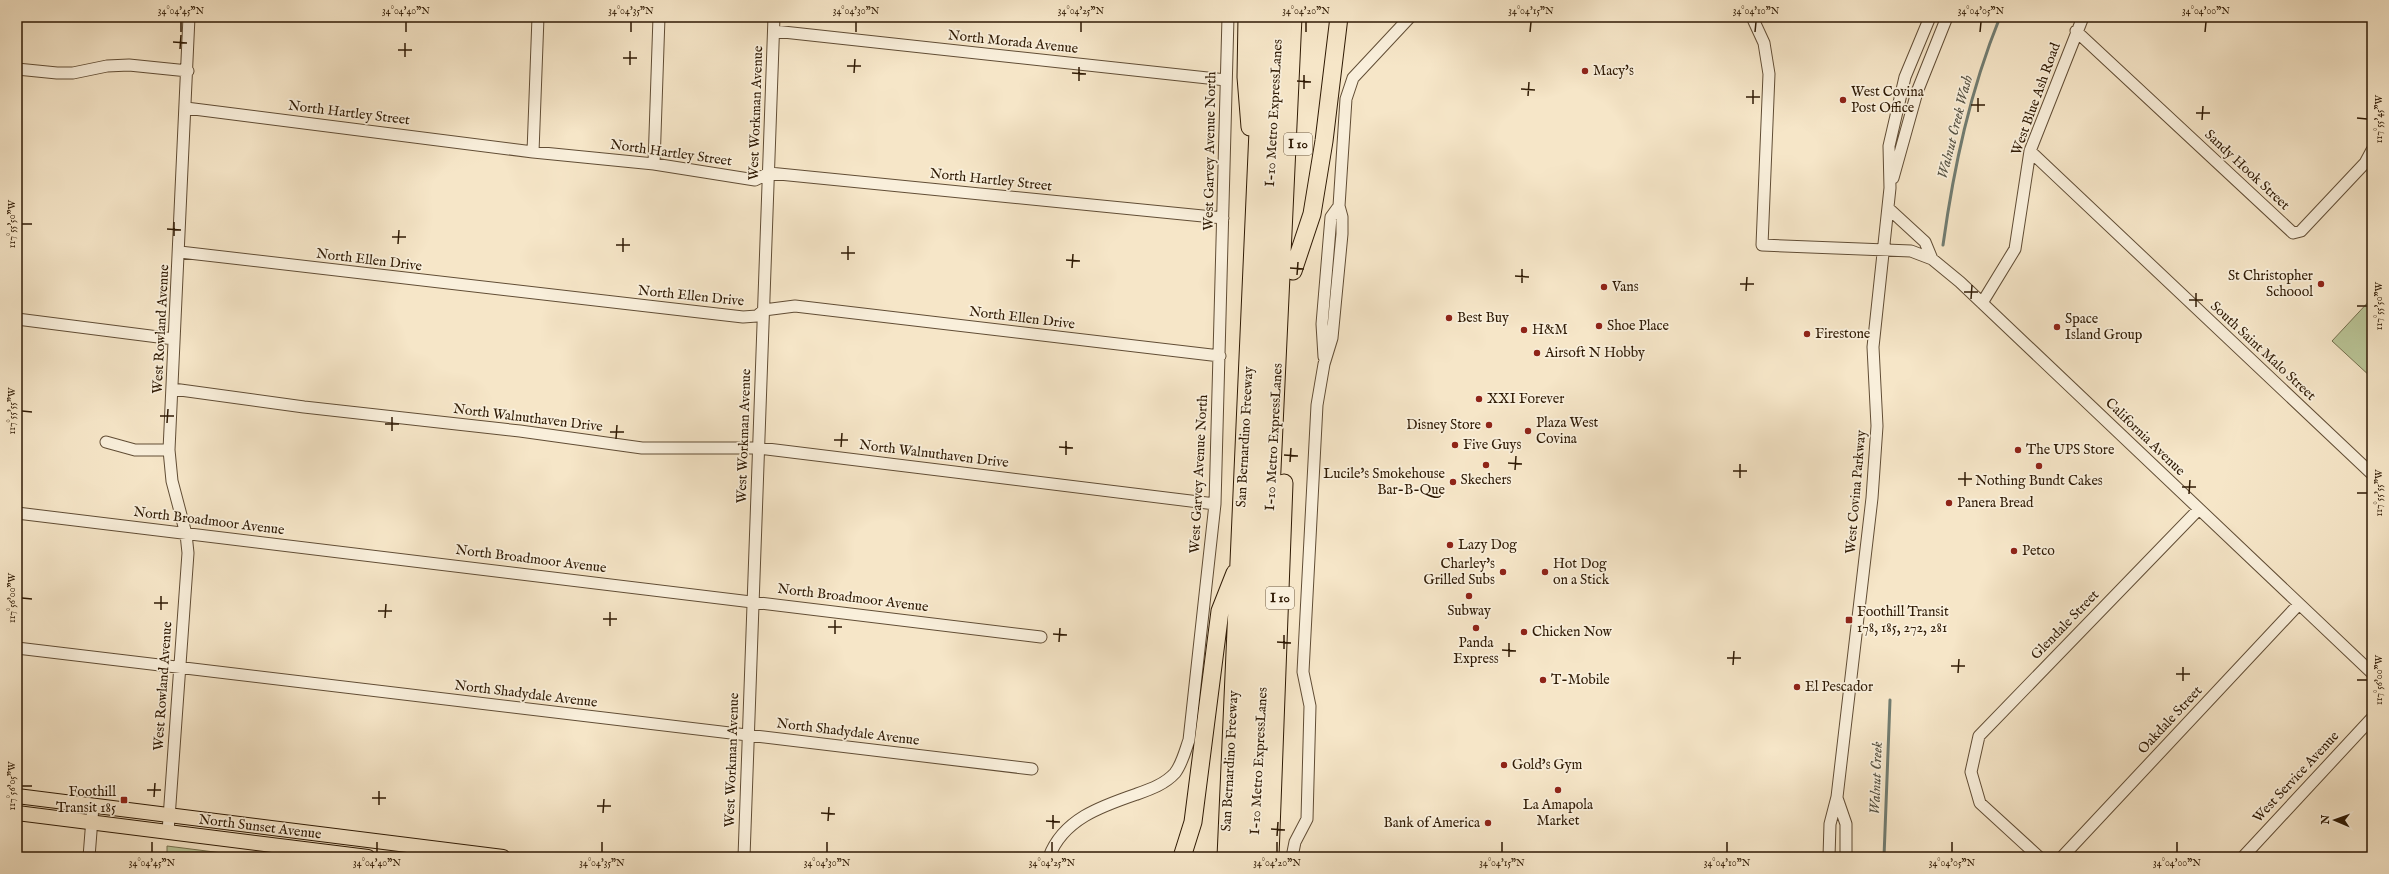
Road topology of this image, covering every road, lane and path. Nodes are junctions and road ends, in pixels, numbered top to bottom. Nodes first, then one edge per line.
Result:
1 (189, 17) edge
2 (538, 17) edge
3 (659, 17) edge
4 (774, 17) edge
5 (1228, 17) edge
6 (1247, 17) edge
7 (1263, 17) edge
8 (1279, 17) edge
9 (1293, 17) edge
10 (1304, 17) edge
11 (1339, 17) edge
12 (1410, 17) edge
13 (1752, 17) edge
14 (1930, 17) edge
15 (1947, 17) edge
16 (2082, 17) edge
17 (774, 31) junction
18 (2076, 31) junction
19 (17, 69) edge
20 (188, 71) junction
21 (1226, 80) junction
22 (186, 108) junction
23 (2372, 150) edge
24 (2030, 151) junction
25 (534, 152) junction
26 (654, 164) junction
27 (769, 173) junction
28 (1890, 188) junction
29 (1256, 206) junction
30 (1888, 208) junction
31 (1223, 218) junction
32 (1883, 249) junction
33 (180, 252) junction
34 (1932, 259) junction
35 (1293, 271) junction
36 (1982, 303) junction
37 (764, 310) junction
38 (17, 319) edge
39 (174, 339) junction
40 (1220, 356) junction
41 (173, 389) junction
42 (106, 442) dead end
43 (759, 448) junction
44 (169, 450) junction
45 (2372, 474) edge
46 (1215, 504) junction
47 (2199, 509) junction
48 (17, 513) edge
49 (186, 534) junction
50 (1240, 559) junction
51 (753, 601) junction
52 (2299, 604) junction
53 (1042, 637) dead end
54 (17, 648) edge
55 (179, 669) junction
56 (2372, 673) edge
57 (2372, 718) edge
58 (748, 735) junction
59 (1032, 769) dead end
60 (17, 796) edge
61 (1837, 797) junction
62 (93, 806) junction
63 (17, 813) edge
64 (169, 815) junction
65 (91, 823) junction
66 (168, 832) junction
67 (89, 857) edge
68 (368, 857) edge
69 (503, 857) edge
70 (744, 857) edge
71 (1049, 857) edge
72 (1182, 857) edge
73 (1226, 857) edge
74 (1241, 857) edge
75 (1254, 857) edge
76 (1270, 857) edge
77 (1292, 857) edge
78 (1831, 857) edge
79 (1846, 857) edge
80 (2039, 857) edge
81 (2062, 857) edge
82 (2243, 857) edge

1 - 20 street, West Rowland Avenue
2 - 25 street
3 - 26 street
4 - 17 street, West Workman Avenue
5 - 21 street, West Garvey Avenue North
6 - 29 highway
7 - 29 highway, San Bernardino Freeway
8 - 74 highway, I-10 Metro ExpressLanes
9 - 75 highway, I-10 Metro ExpressLanes
10 - 35 highway, I 10
11 - 35 highway
12 - 77 street
13 - 32 street, California Avenue
14 - 28 street, West Covina Parkway
15 - 28 street, West Covina Parkway
16 - 18 street, West Blue Ash Road
17 - 21 street, North Morada Avenue
17 - 27 street, West Workman Avenue
18 - 23 street, Sandy Hook Street
18 - 24 street, West Blue Ash Road
19 - 20 street
20 - 22 street, West Rowland Avenue
21 - 31 street, West Garvey Avenue North
22 - 25 street, North Hartley Street
22 - 33 street, West Rowland Avenue
24 - 36 street, West Blue Ash Road
24 - 45 street, South Saint Malo Street
25 - 26 street, North Hartley Street
26 - 27 street, North Hartley Street
27 - 31 street, North Hartley Street
27 - 37 street, West Workman Avenue
28 - 30 street, West Covina Parkway
29 - 50 highway, San Bernardino Freeway
30 - 32 street, West Covina Parkway
30 - 34 street
31 - 40 street, West Garvey Avenue North
32 - 34 street, California Avenue
32 - 61 street, West Covina Parkway
33 - 37 street, North Ellen Drive
33 - 39 street, West Rowland Avenue
34 - 36 street, California Avenue
35 - 76 highway, I 10
36 - 47 street, California Avenue
37 - 40 street, North Ellen Drive
37 - 43 street, West Workman Avenue
38 - 39 street
39 - 41 street, West Rowland Avenue
40 - 46 street, West Garvey Avenue North
41 - 43 street, North Walnuthaven Drive
41 - 44 street, West Rowland Avenue
42 - 44 street
43 - 46 street, North Walnuthaven Drive
43 - 51 street, West Workman Avenue
44 - 49 street, West Rowland Avenue
46 - 71 street, West Garvey Avenue North
47 - 52 street, California Avenue
47 - 80 street, Glendale Street
48 - 49 street, North Broadmoor Avenue
49 - 51 street, North Broadmoor Avenue
49 - 55 street, West Rowland Avenue
50 - 72 highway
50 - 73 highway, San Bernardino Freeway
51 - 53 street, North Broadmoor Avenue
51 - 58 street, West Workman Avenue
52 - 56 street, California Avenue
52 - 81 street, Oakdale Street
54 - 55 street, North Shadydale Avenue
55 - 58 street, North Shadydale Avenue
55 - 64 street, West Rowland Avenue
57 - 82 street, West Service Avenue
58 - 59 street, North Shadydale Avenue
58 - 70 street, West Workman Avenue
60 - 62 main road, North Sunset Avenue
61 - 78 street, West Covina Parkway
61 - 79 street, West Covina Parkway
62 - 64 main road, North Sunset Avenue
62 - 65 street
63 - 65 main road, North Sunset Avenue
64 - 66 street, West Rowland Avenue
64 - 69 main road, North Sunset Avenue
65 - 66 main road, North Sunset Avenue
65 - 67 street
66 - 68 main road, North Sunset Avenue

